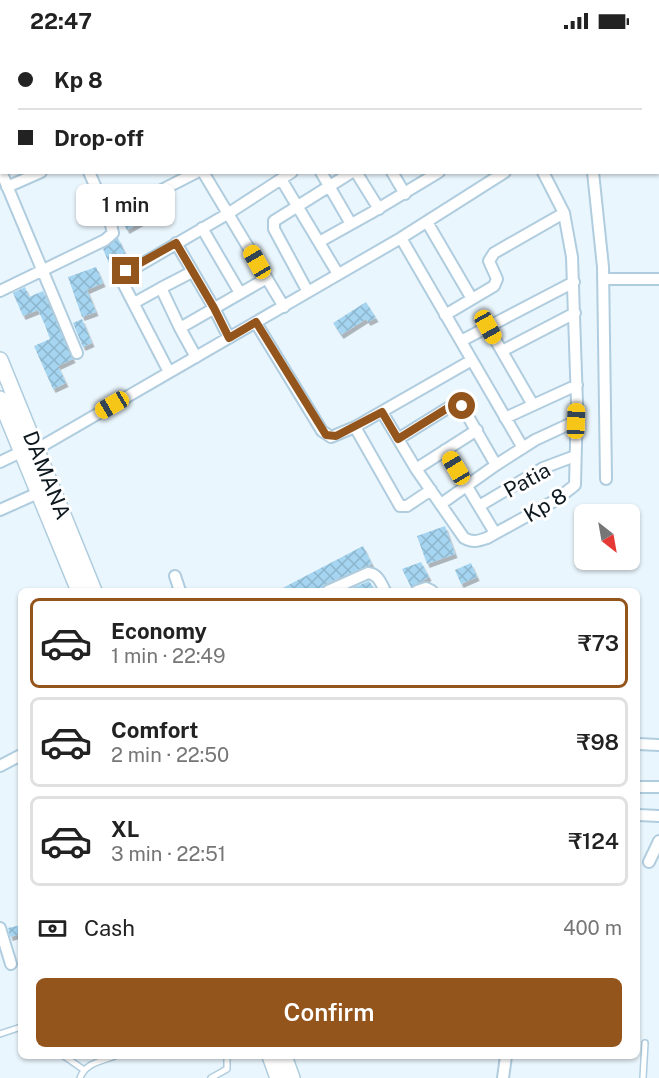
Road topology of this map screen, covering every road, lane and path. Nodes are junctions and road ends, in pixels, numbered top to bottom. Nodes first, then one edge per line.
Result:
1 (2, 174) edge
2 (37, 174) edge
3 (90, 174) edge
4 (193, 174) edge
5 (204, 174) edge
6 (289, 174) edge
7 (322, 174) edge
8 (350, 174) edge
9 (355, 174) edge
10 (393, 174) edge
11 (436, 174) edge
12 (502, 174) edge
13 (544, 174) edge
14 (593, 174) edge
15 (281, 179) junction
16 (329, 186) junction
17 (7, 188) junction
18 (405, 194) junction
19 (297, 206) junction
20 (379, 209) junction
21 (229, 213) junction
22 (564, 213) junction
23 (108, 217) junction
24 (427, 222) junction
25 (351, 224) junction
26 (202, 228) junction
27 (401, 238) junction
28 (319, 242) junction
29 (176, 243) junction
30 (42, 270) junction
31 (192, 272) junction
32 (338, 274) junction
33 (267, 278) junction
34 (603, 279) junction
35 (659, 279) edge
36 (574, 282) junction
37 (161, 288) junction
38 (0, 291) edge
39 (308, 292) junction
40 (240, 293) junction
41 (472, 299) junction
42 (134, 303) junction
43 (284, 307) junction
44 (214, 308) junction
45 (575, 313) junction
46 (446, 315) junction
47 (256, 322) junction
48 (488, 327) junction
49 (180, 328) junction
50 (229, 338) junction
51 (461, 341) junction
52 (502, 351) junction
53 (77, 353) dead end
54 (196, 357) junction
55 (0, 360) edge
56 (472, 360) junction
57 (168, 372) junction
58 (577, 385) junction
59 (1, 403) edge
60 (533, 405) junction
61 (382, 412) junction
62 (505, 418) junction
63 (576, 421) junction
64 (355, 427) junction
65 (477, 430) junction
66 (398, 439) junction
67 (522, 448) junction
68 (37, 449) junction
69 (445, 450) junction
70 (21, 452) junction
71 (575, 456) junction
72 (0, 462) edge
73 (496, 465) junction
74 (417, 469) junction
75 (606, 479) dead end
76 (467, 486) junction
77 (431, 490) junction
78 (39, 493) junction
79 (441, 504) junction
80 (479, 507) junction
81 (0, 510) edge
82 (495, 533) junction
83 (77, 568) junction
84 (175, 576) dead end
85 (79, 588) edge
86 (92, 588) edge
87 (179, 588) edge
88 (335, 588) edge
89 (383, 588) edge
90 (640, 744) edge
91 (659, 745) edge
92 (18, 757) edge
93 (0, 766) edge
94 (640, 786) edge
95 (659, 787) edge
96 (640, 815) edge
97 (659, 816) edge
98 (659, 841) edge
99 (649, 862) dead end
100 (0, 928) edge
101 (11, 964) dead end
102 (18, 1029) edge
103 (0, 1034) edge
104 (645, 1043) dead end
105 (68, 1059) edge
106 (106, 1059) edge
107 (227, 1059) edge
108 (271, 1059) edge
109 (285, 1059) edge
110 (506, 1059) edge
111 (84, 1070) junction
112 (80, 1078) edge
113 (211, 1078) edge
114 (278, 1078) edge
115 (292, 1078) edge
116 (503, 1078) edge
117 (643, 1078) edge

1 - 17 street
2 - 17 street
3 - 23 street
4 - 23 street
5 - 21 street
6 - 15 street
7 - 16 street
8 - 16 street
9 - 20 street
10 - 18 street
11 - 18 street
12 - 24 street
13 - 22 street, Kp 8
14 - 34 street
15 - 19 street
15 - 21 street
16 - 19 street
16 - 25 street
17 - 30 street
18 - 20 street
19 - 28 street
19 - 39 street
20 - 25 street
21 - 26 street
21 - 33 street
22 - 36 street, Kp 8
22 - 41 street
23 - 30 street
24 - 27 street
24 - 41 street
25 - 28 street
26 - 29 street
26 - 40 street
27 - 32 street
27 - 46 street
28 - 32 street
29 - 31 street
29 - 42 street
30 - 38 street
30 - 53 street
31 - 37 street
31 - 44 street
32 - 39 street
33 - 40 street
33 - 43 street
34 - 35 street
34 - 75 street
36 - 45 street, Kp 8
36 - 48 street
37 - 42 street
37 - 49 street
39 - 43 street
40 - 44 street
41 - 46 street
42 - 57 street
43 - 47 street
44 - 49 street
44 - 50 street
45 - 52 street
45 - 58 street, Kp 8
46 - 51 street
47 - 50 street
47 - 64 street
48 - 51 street
48 - 52 street
49 - 54 street
50 - 54 street
51 - 56 street
52 - 60 street
54 - 57 street
55 - 68 main road, DAMANA
56 - 61 street
56 - 62 street
57 - 68 street
58 - 60 street
58 - 63 street, Kp 8
59 - 70 main road
60 - 62 street
61 - 64 street
61 - 66 street, Kp 8
62 - 67 street
63 - 67 street
63 - 71 street, Kp 8
64 - 77 street
65 - 66 street
65 - 69 street
65 - 73 street
66 - 74 street, Kp 8
67 - 73 street
68 - 83 main road, DAMANA
69 - 74 street
69 - 76 street
70 - 72 street
70 - 78 main road
71 - 80 street, Patia
71 - 82 street, Kp 8
73 - 76 street
74 - 77 street, Kp 8
76 - 79 street
76 - 80 street
77 - 79 street, Kp 8
78 - 81 street
78 - 83 main road
79 - 82 street, Kp 8
80 - 82 street
83 - 85 main road
83 - 86 main road, DAMANA
84 - 87 street
88 - 89 street
90 - 91 street
92 - 93 street
94 - 95 street
96 - 97 street
98 - 99 street
100 - 101 street
102 - 103 lane
104 - 117 lane
105 - 111 lane
106 - 111 lane
107 - 113 lane
108 - 114 main road
109 - 115 main road
110 - 116 street
111 - 112 lane

